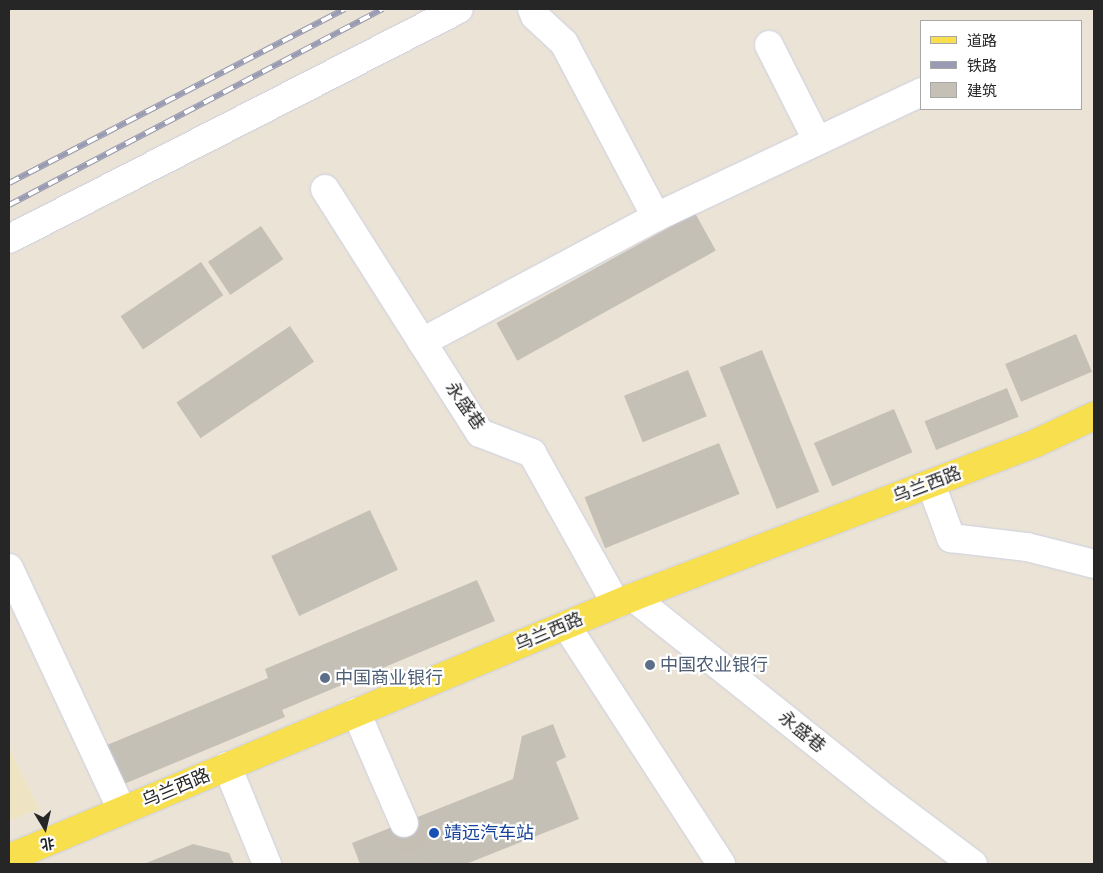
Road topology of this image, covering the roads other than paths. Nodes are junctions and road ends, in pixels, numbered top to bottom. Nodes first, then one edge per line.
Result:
1 (459, 9) edge
2 (532, 9) edge
3 (770, 45) dead end
4 (920, 93) edge
5 (817, 140) junction
6 (324, 189) dead end
7 (656, 216) junction
8 (9, 239) edge
9 (422, 342) junction
10 (1094, 416) edge
11 (931, 484) junction
12 (1094, 564) edge
13 (9, 568) edge
14 (624, 600) junction
15 (566, 625) junction
16 (356, 712) junction
17 (227, 766) junction
18 (122, 810) junction
19 (404, 822) tunnel mouth
20 (9, 858) edge
21 (267, 864) edge
22 (721, 864) edge
23 (973, 864) edge

1 - 8 street
2 - 7 street
3 - 5 street
4 - 5 street
5 - 7 street
6 - 9 street, 永盛巷
7 - 9 street
9 - 14 street, 永盛巷
10 - 11 main road, 乌兰西路
11 - 12 street
11 - 14 main road, 乌兰西路
13 - 18 street
14 - 15 main road, 乌兰西路
14 - 23 street, 永盛巷
15 - 16 main road, 乌兰西路
15 - 22 street
16 - 17 main road, 乌兰西路
16 - 19 street
17 - 18 main road, 乌兰西路
17 - 21 street
18 - 20 main road, 乌兰西路

